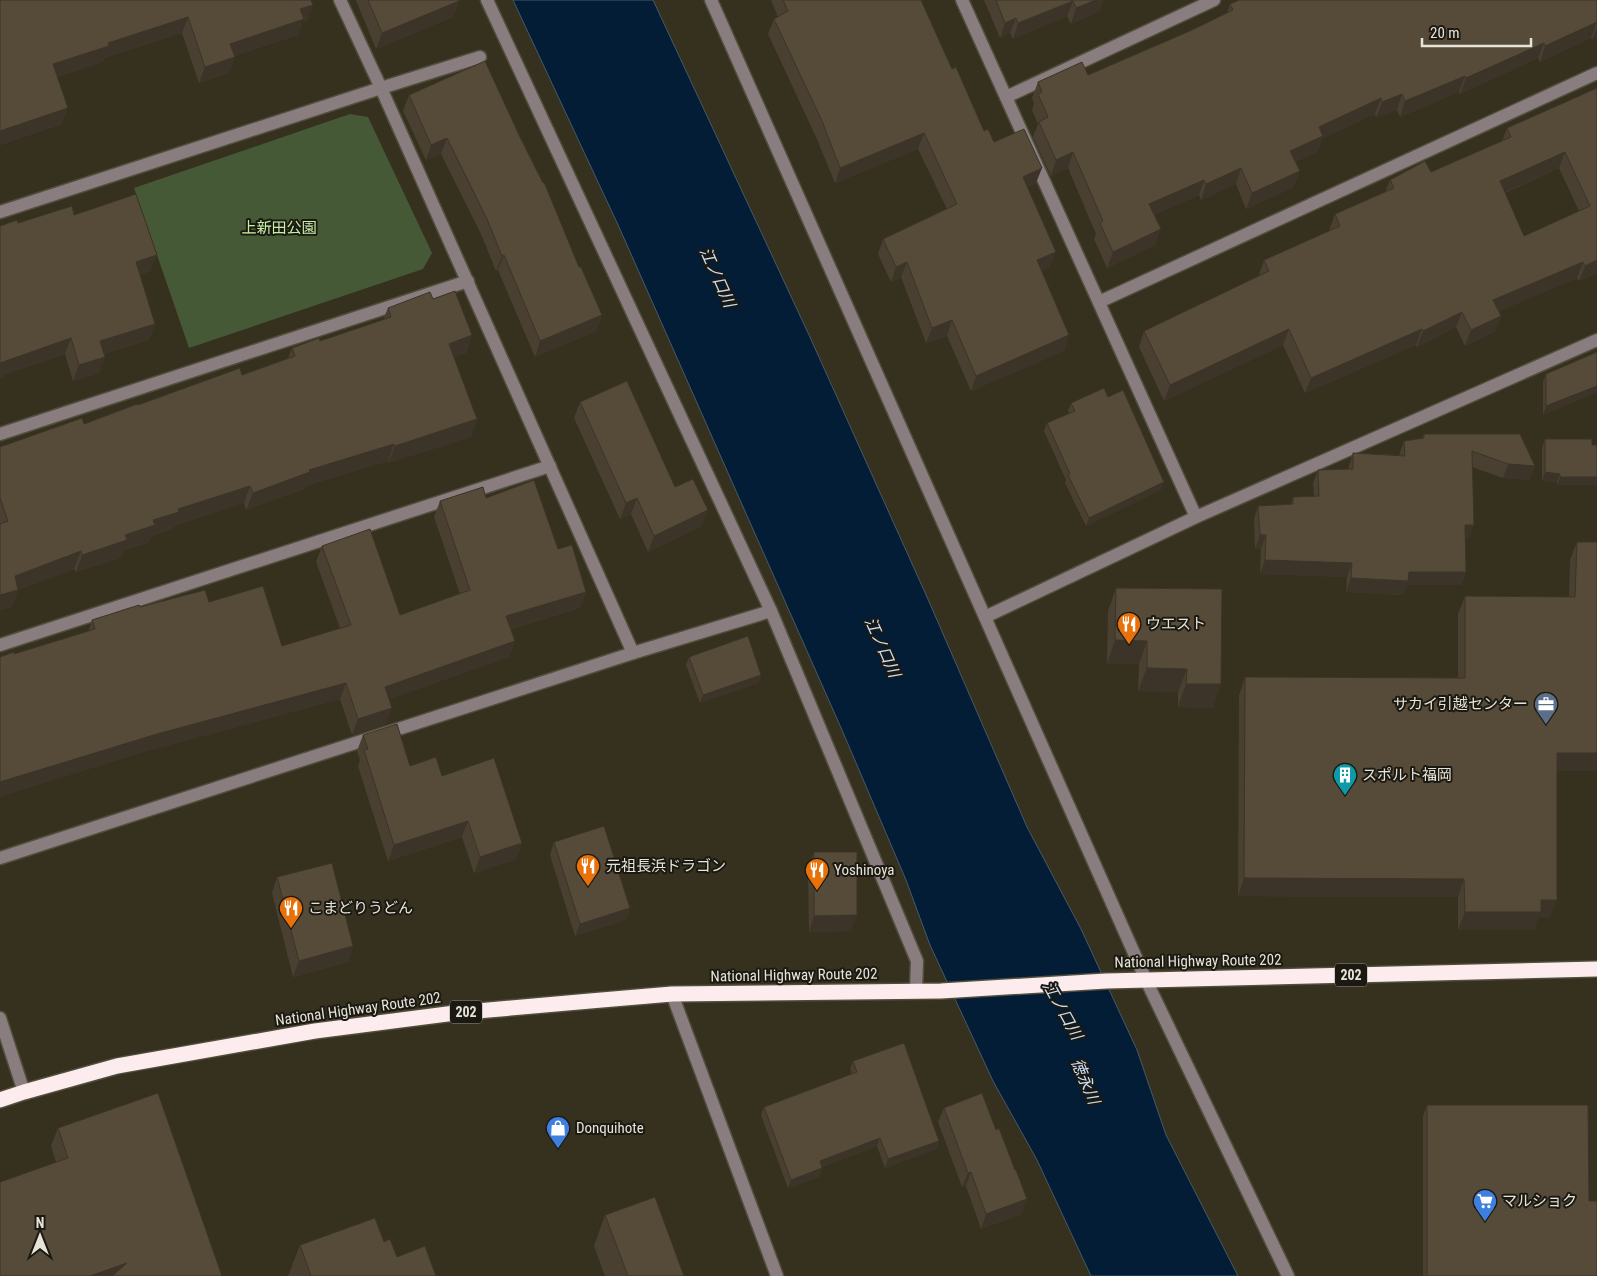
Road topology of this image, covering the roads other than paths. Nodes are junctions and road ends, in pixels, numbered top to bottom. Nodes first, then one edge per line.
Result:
1 (340, 0) edge
2 (487, 0) edge
3 (711, 0) edge
4 (962, 0) edge
5 (1214, 0) edge
6 (480, 57) dead end
7 (1597, 73) edge
8 (381, 88) junction
9 (1006, 97) junction
10 (0, 212) edge
11 (468, 282) junction
12 (1099, 302) junction
13 (1597, 340) edge
14 (0, 434) edge
15 (550, 466) junction
16 (1196, 517) junction
17 (771, 611) junction
18 (986, 617) junction
19 (0, 645) edge
20 (633, 653) junction
21 (0, 858) edge
22 (1597, 969) edge
23 (1146, 980) junction
24 (916, 991) junction
25 (672, 994) junction
26 (0, 1018) edge
27 (24, 1092) junction
28 (0, 1100) edge
29 (777, 1276) edge
30 (1288, 1276) edge

1 - 8 street
2 - 17 street
3 - 18 street
4 - 9 street
5 - 9 street
6 - 8 street
7 - 12 street
8 - 10 street
8 - 11 street
9 - 12 street
11 - 14 street
11 - 15 street
12 - 16 street
13 - 16 street
15 - 19 street
15 - 20 street
16 - 18 street
17 - 20 street
17 - 24 street
18 - 23 street
20 - 21 street
22 - 23 highway, National Highway Route 202 / 202
23 - 24 highway, National Highway Route 202 / 202
23 - 30 street
24 - 25 highway, National Highway Route 202 / 202
25 - 27 highway, National Highway Route 202 / 202
25 - 29 street
26 - 27 street
27 - 28 highway, National Highway Route 202 / 202

